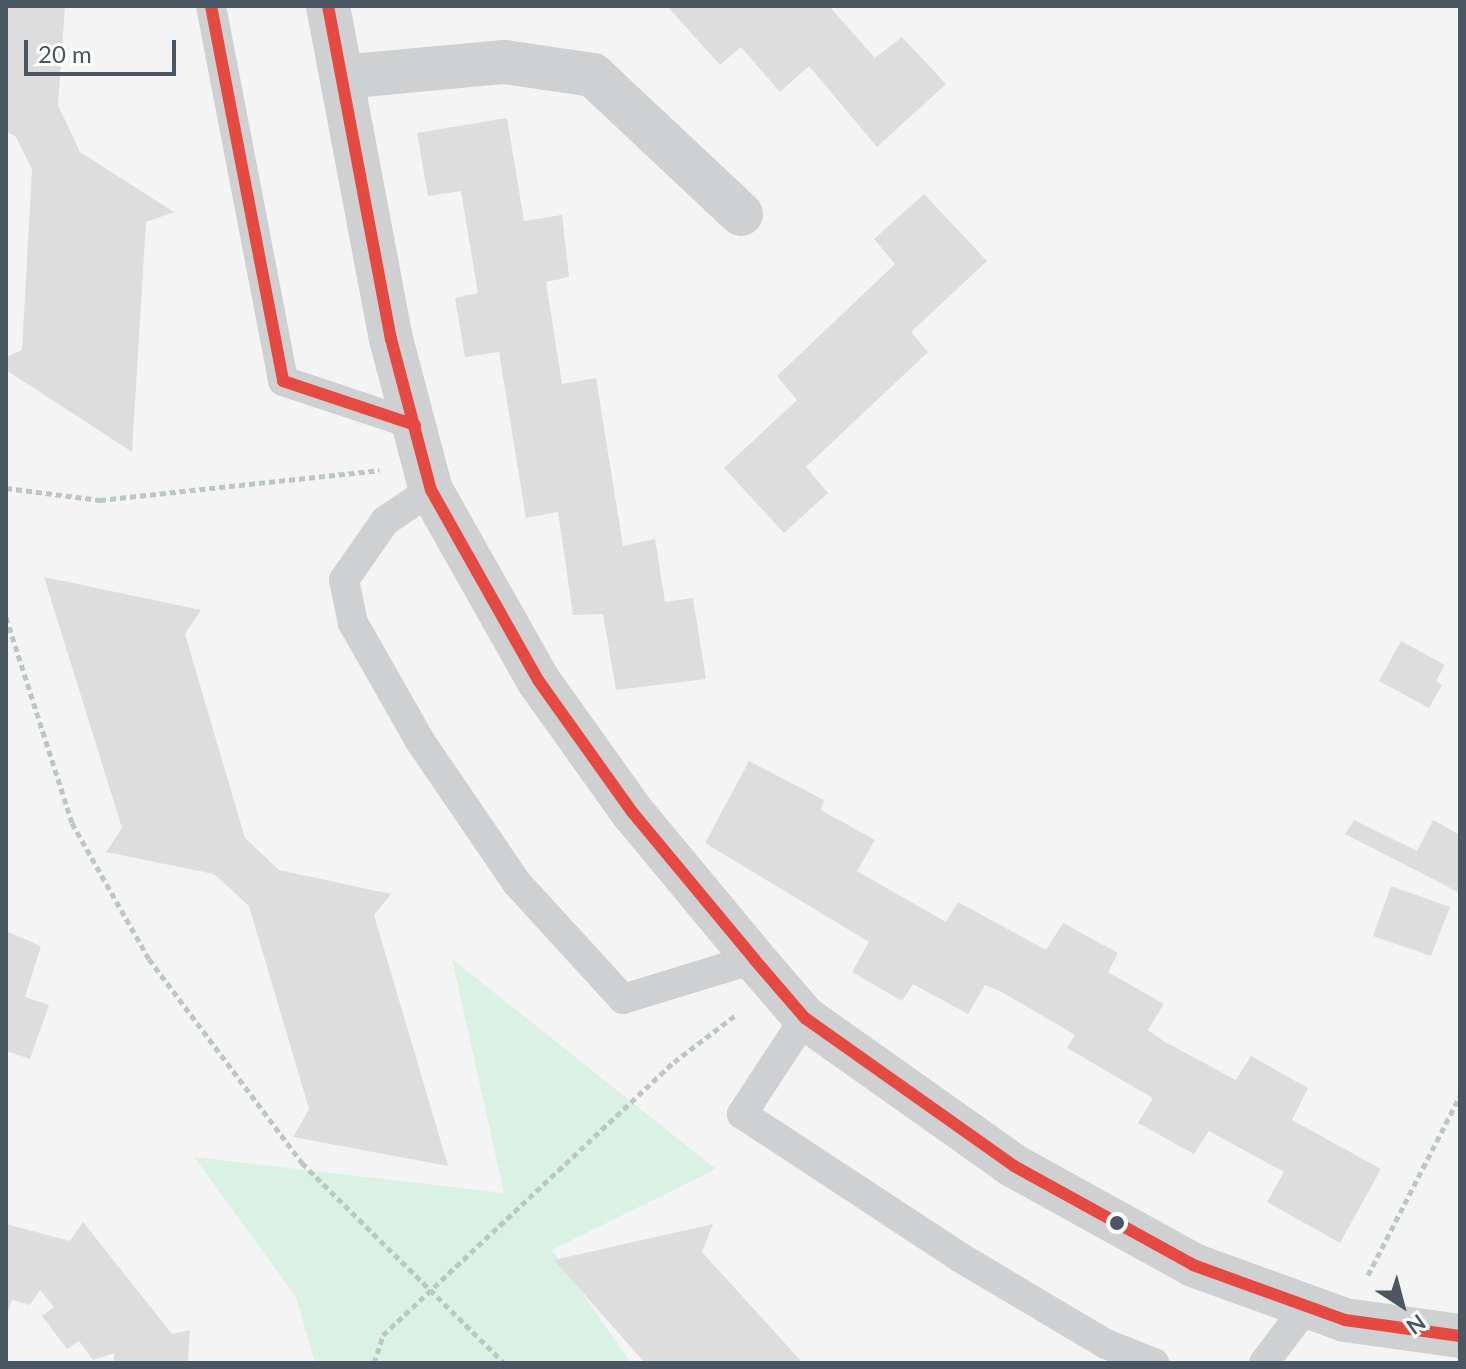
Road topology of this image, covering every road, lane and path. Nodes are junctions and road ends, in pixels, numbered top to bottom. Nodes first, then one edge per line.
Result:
1 (211, 6) edge
2 (328, 6) edge
3 (342, 77) junction
4 (741, 214) dead end
5 (423, 459) junction
6 (6, 488) edge
7 (6, 617) edge
8 (766, 971) junction
9 (805, 1018) junction
10 (1460, 1096) edge
11 (430, 1294) junction
12 (1326, 1313) junction
13 (1436, 1344) edge
14 (374, 1363) edge
15 (504, 1363) edge
16 (1154, 1363) edge
17 (1264, 1363) edge

1 - 5 lane
2 - 3 street
3 - 4 street
3 - 5 street
5 - 6 path
5 - 8 street
5 - 8 lane
7 - 11 path
8 - 9 street
8 - 11 path
9 - 12 street
9 - 16 lane
10 - 12 path
11 - 14 path
11 - 15 path
12 - 13 street
12 - 17 lane

